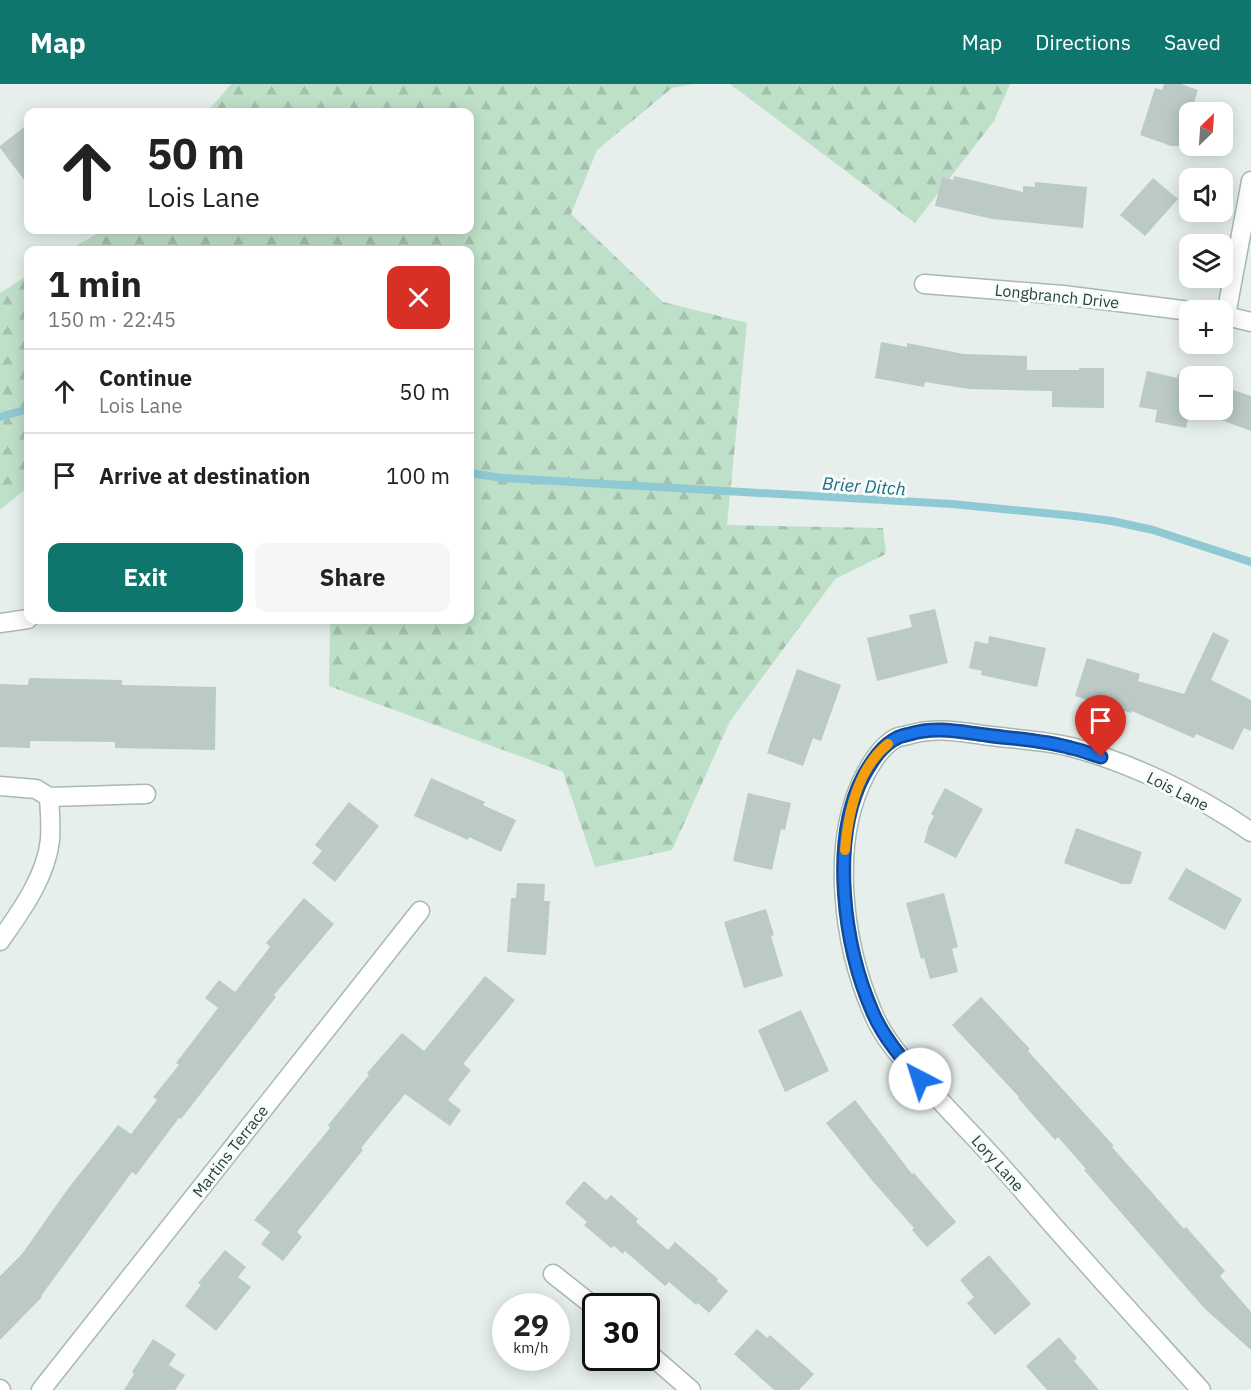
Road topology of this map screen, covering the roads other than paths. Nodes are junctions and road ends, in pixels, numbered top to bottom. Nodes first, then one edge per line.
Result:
1 (1251, 181) edge
2 (924, 284) dead end
3 (1227, 300) edge
4 (1179, 310) edge
5 (1233, 317) edge
6 (1251, 322) edge
7 (24, 620) edge
8 (0, 623) edge
9 (0, 786) edge
10 (146, 794) dead end
11 (49, 797) junction
12 (1251, 832) edge
13 (847, 909) joint
14 (420, 911) dead end
15 (0, 941) edge
16 (553, 1274) dead end
17 (582, 1297) edge
18 (660, 1363) edge
19 (41, 1390) edge
20 (691, 1390) edge
21 (1200, 1390) edge

1 - 3 street
2 - 4 street, Longbranch Drive
5 - 6 street
7 - 8 street
9 - 11 street
10 - 11 street
11 - 15 street
12 - 13 street, Lois Lane
13 - 21 street, Lory Lane
14 - 19 street, Martins Terrace
16 - 17 street
18 - 20 street

